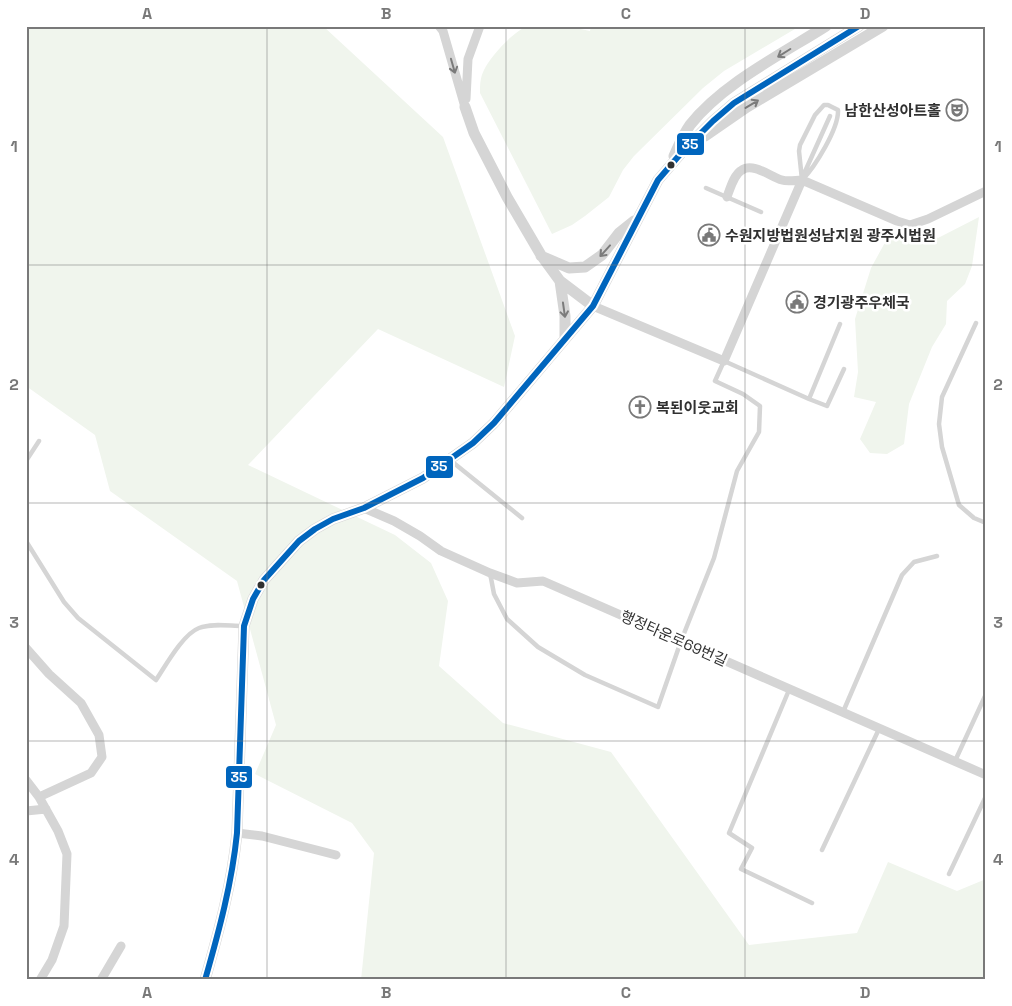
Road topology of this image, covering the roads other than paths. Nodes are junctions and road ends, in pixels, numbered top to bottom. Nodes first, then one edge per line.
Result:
1 (439, 26) edge
2 (480, 26) edge
3 (826, 26) edge
4 (859, 26) edge
5 (882, 26) edge
6 (465, 107) junction
7 (830, 116) dead end
8 (671, 164) junction
9 (802, 180) junction
10 (706, 188) dead end
11 (986, 191) edge
12 (727, 197) junction
13 (761, 212) dead end
14 (639, 216) junction
15 (541, 255) junction
16 (560, 281) junction
17 (594, 306) junction
18 (840, 324) dead end
19 (976, 324) dead end
20 (565, 339) junction
21 (724, 361) junction
22 (844, 369) dead end
23 (809, 399) junction
24 (39, 441) dead end
25 (449, 459) junction
26 (26, 461) edge
27 (364, 508) junction
28 (522, 518) dead end
29 (986, 523) edge
30 (26, 541) edge
31 (936, 556) dead end
32 (490, 573) junction
33 (244, 626) junction
34 (681, 641) junction
35 (26, 648) edge
36 (790, 688) junction
37 (986, 694) edge
38 (843, 712) junction
39 (880, 728) junction
40 (955, 761) junction
41 (986, 775) edge
42 (26, 780) edge
43 (26, 788) edge
44 (986, 796) edge
45 (39, 798) junction
46 (46, 809) junction
47 (26, 811) edge
48 (237, 833) junction
49 (822, 850) dead end
50 (336, 855) dead end
51 (949, 874) dead end
52 (812, 902) dead end
53 (121, 946) dead end
54 (40, 980) edge
55 (101, 980) edge
56 (205, 980) edge

1 -> 6 street
2 - 6 street
3 -> 8 street
4 - 8 street
8 -> 5 street
6 - 15 street
7 - 9 lane
8 - 14 street
9 - 9 lane
9 - 11 street
9 - 12 street
9 - 21 street
10 - 12 lane
12 - 13 lane
14 -> 15 street
14 - 17 street
15 - 16 street
16 - 17 street
16 -> 20 street
17 - 20 street
17 - 21 street
18 - 23 lane
19 - 29 lane
20 - 25 street
21 - 23 lane
21 - 34 lane
22 - 23 lane
24 - 26 lane
25 - 27 street
25 - 28 lane
27 - 32 street, 행정타운로69번길
27 - 33 street
30 - 33 lane
31 - 38 lane
32 - 34 street, 행정타운로69번길
32 - 34 lane
33 - 48 street
34 - 36 street, 행정타운로69번길
35 - 45 street
36 - 38 street, 행정타운로69번길
36 - 52 lane
37 - 40 lane
38 - 39 street, 행정타운로69번길
39 - 40 street, 행정타운로69번길
39 - 49 lane
40 - 41 street, 행정타운로69번길
42 - 45 street
43 - 45 lane
44 - 51 lane
45 - 46 street
46 - 47 street
46 - 54 street
48 - 50 street
48 - 56 street
53 - 55 street

